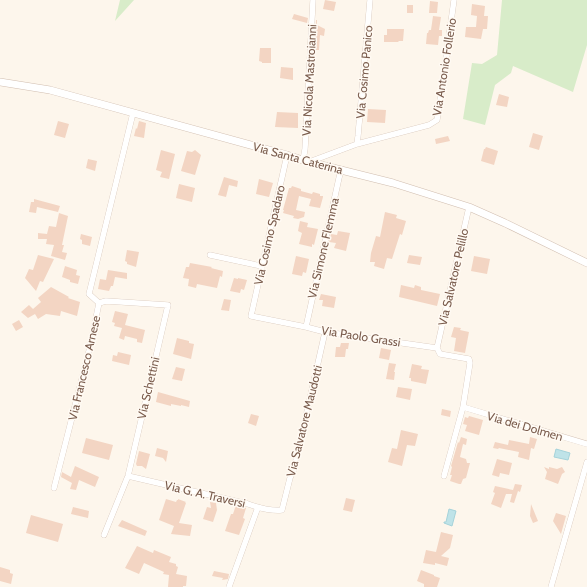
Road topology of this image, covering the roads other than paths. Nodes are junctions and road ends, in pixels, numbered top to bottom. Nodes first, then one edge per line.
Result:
1 (313, 0) edge
2 (370, 0) edge
3 (454, 0) edge
4 (0, 82) edge
5 (133, 113) junction
6 (356, 144) junction
7 (288, 155) junction
8 (306, 161) junction
9 (341, 170) junction
10 (468, 207) junction
11 (210, 255) dead end
12 (587, 263) edge
13 (261, 266) junction
14 (99, 303) junction
15 (251, 316) joint
16 (306, 327) junction
17 (325, 332) junction
18 (437, 348) junction
19 (463, 408) junction
20 (587, 444) edge
21 (587, 462) edge
22 (128, 476) junction
23 (444, 476) dead end
24 (54, 488) dead end
25 (258, 507) junction
26 (282, 510) joint
27 (104, 535) dead end
28 (229, 587) edge
29 (551, 587) edge

1 - 8 street, Via Nicola Mastroianni
2 - 6 street, Via Cosimo Panico
3 - 6 street, Via Antonio Follerio
4 - 5 street, Via Santa Caterina
5 - 7 street, Via Santa Caterina
5 - 14 street, Via Francesco Arnese
6 - 8 street, Via Antonio Follerio
7 - 8 street, Via Santa Caterina
7 - 13 street, Via Cosimo Spadaro
8 - 9 street, Via Santa Caterina
9 - 10 street, Via Santa Caterina
9 - 16 street, Via Simone Flemma
10 - 12 street, Via Santa Caterina
10 - 18 street, Via Salvatore Pelillo
11 - 13 street
13 - 15 street, Via Cosimo Spadaro
14 - 22 street, Via Schettini
14 - 24 street, Via Francesco Arnese
15 - 16 street, Via Paolo Grassi
16 - 17 street, Via Paolo Grassi
17 - 18 street, Via Paolo Grassi
17 - 26 street, Via Salvatore Maudotti
18 - 19 street, Via Paolo Grassi
19 - 20 street, Via dei Dolmen
19 - 23 street
21 - 29 street
22 - 25 street, Via G. A. Traversi
22 - 27 street, Via Schettini
25 - 26 street, Via G. A. Traversi
25 - 28 street

